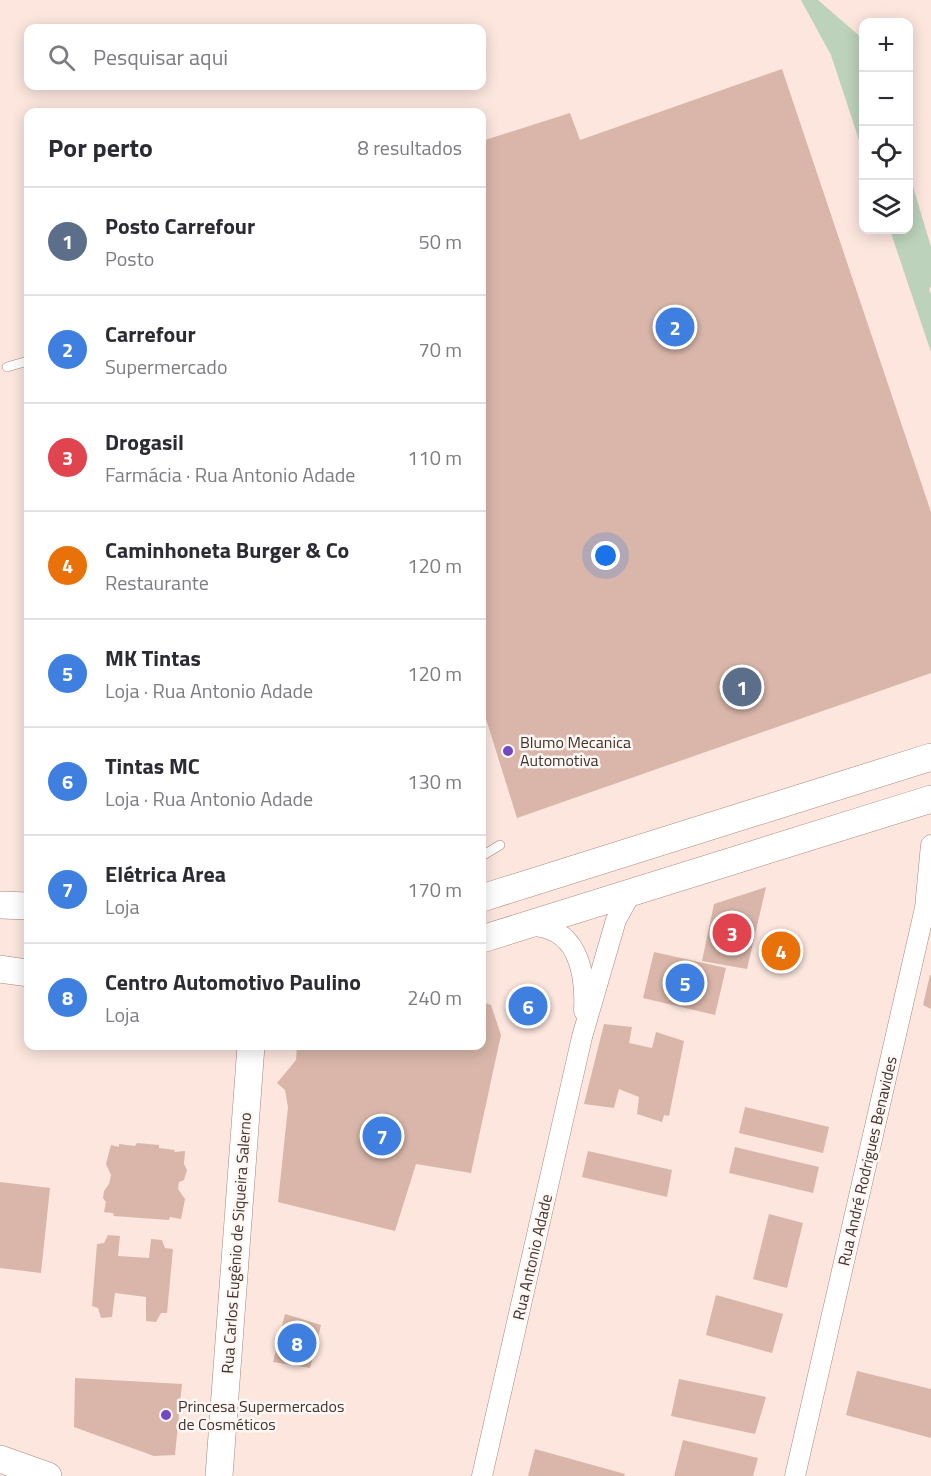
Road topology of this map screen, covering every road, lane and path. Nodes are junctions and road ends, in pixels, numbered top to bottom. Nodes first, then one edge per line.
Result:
1 (24, 362) edge
2 (7, 367) dead end
3 (931, 757) edge
4 (931, 799) edge
5 (500, 845) dead end
6 (931, 845) edge
7 (486, 854) edge
8 (631, 893) junction
9 (486, 897) edge
10 (0, 905) edge
11 (24, 906) edge
12 (522, 926) junction
13 (486, 938) edge
14 (0, 969) edge
15 (24, 972) edge
16 (582, 1037) junction
17 (250, 1050) edge
18 (0, 1459) edge
19 (48, 1476) edge
20 (219, 1476) edge
21 (482, 1476) edge
22 (795, 1476) edge

1 - 2 lane
3 - 9 main road
4 - 8 main road
5 - 7 lane
6 - 22 street, Rua André Rodrigues Benavides
8 - 12 main road
8 - 16 street, Rua Antonio Adade
10 - 11 main road
12 - 13 main road
12 - 16 street, Rua Antonio Adade
14 - 15 main road
16 - 21 street, Rua Antonio Adade
17 - 20 main road, Rua Carlos Eugênio de Siqueira Salerno
18 - 19 main road

